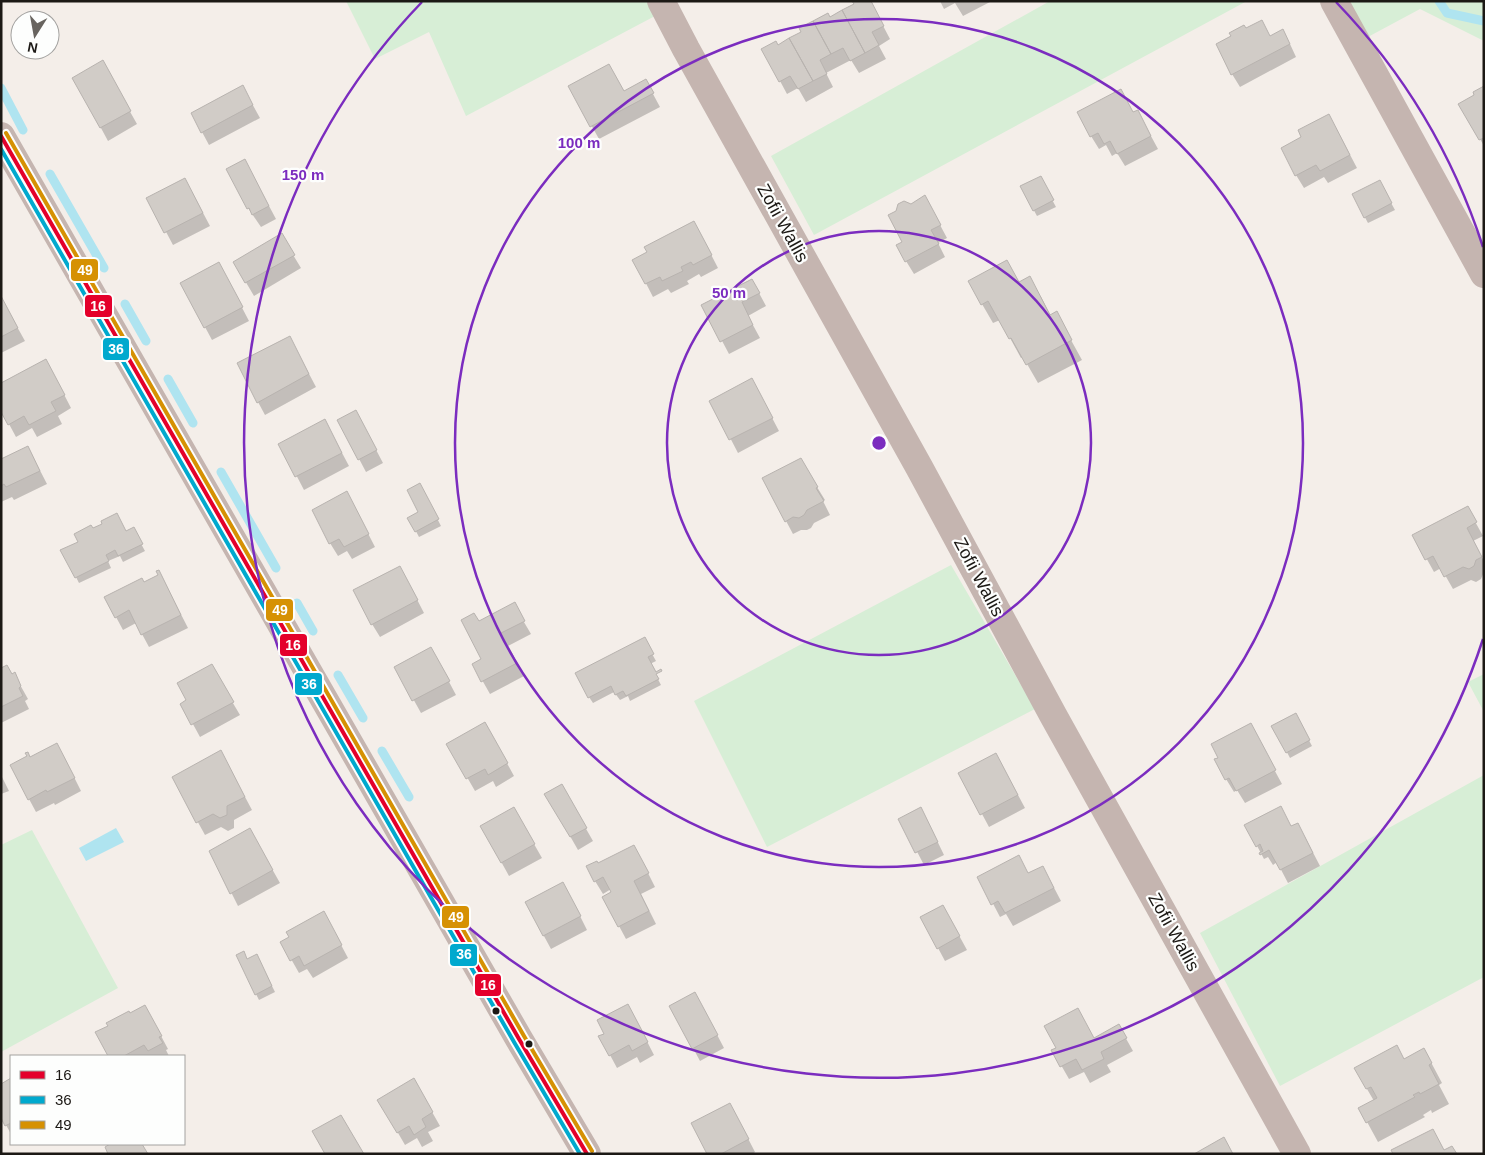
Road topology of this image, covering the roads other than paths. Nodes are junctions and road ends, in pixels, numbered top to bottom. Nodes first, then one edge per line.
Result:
1 (661, 1) edge
2 (1334, 1) edge
3 (1, 136) edge
4 (1484, 274) edge
5 (587, 1154) edge
6 (1296, 1154) edge

1 - 6 street, Zofii Wallis
2 - 4 street
3 - 5 street

